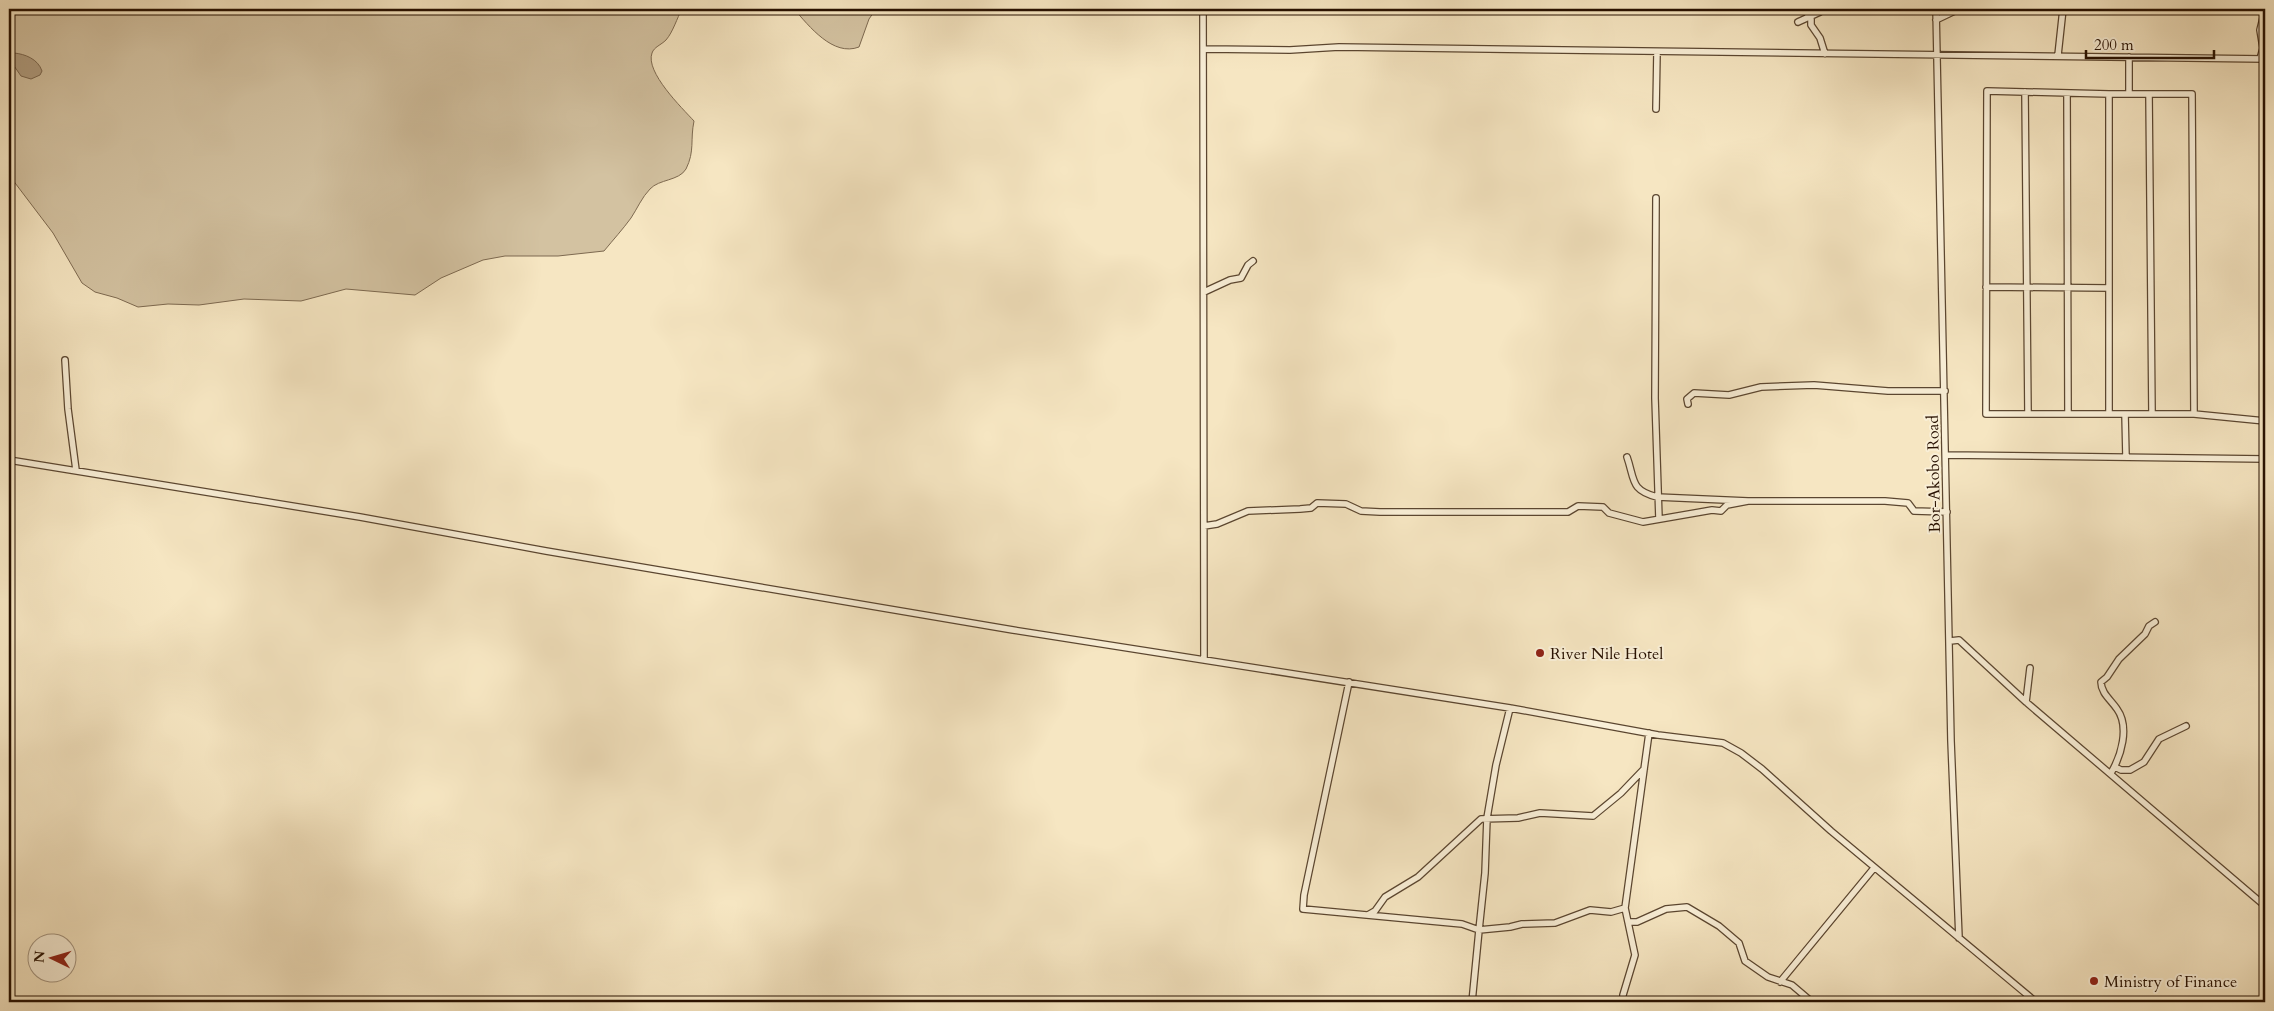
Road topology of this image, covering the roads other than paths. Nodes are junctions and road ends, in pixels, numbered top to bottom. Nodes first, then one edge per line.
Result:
1 (1203, 9) edge
2 (1936, 9) edge
3 (1959, 9) edge
4 (2063, 9) edge
5 (2265, 10) edge
6 (1820, 12) dead end
7 (1808, 16) junction
8 (1936, 20) junction
9 (1798, 22) dead end
10 (1204, 49) junction
11 (1657, 52) junction
12 (1825, 54) junction
13 (1936, 54) junction
14 (2058, 55) junction
15 (2129, 57) junction
16 (2262, 59) edge
17 (2025, 92) junction
18 (2067, 93) junction
19 (2109, 94) junction
20 (2129, 94) junction
21 (2149, 94) junction
22 (1656, 109) dead end
23 (1656, 198) dead end
24 (1253, 260) dead end
25 (1986, 287) junction
26 (2026, 287) junction
27 (2067, 288) junction
28 (2109, 288) junction
29 (1204, 292) junction
30 (65, 360) dead end
31 (1945, 391) junction
32 (1688, 404) dead end
33 (2028, 414) junction
34 (2068, 414) junction
35 (2109, 414) junction
36 (2125, 414) junction
37 (2152, 414) junction
38 (2194, 414) junction
39 (2265, 421) edge
40 (1946, 455) junction
41 (2126, 457) junction
42 (1627, 458) dead end
43 (2265, 459) edge
44 (9, 460) edge
45 (76, 470) junction
46 (1657, 497) junction
47 (1748, 501) junction
48 (1947, 512) junction
49 (1659, 519) junction
50 (1204, 526) junction
51 (2155, 622) dead end
52 (1950, 641) junction
53 (1204, 660) junction
54 (2030, 668) dead end
55 (1348, 682) junction
56 (2026, 702) junction
57 (1510, 708) junction
58 (2186, 726) dead end
59 (1649, 733) junction
60 (2115, 767) junction
61 (1644, 769) junction
62 (2111, 773) junction
63 (1487, 818) junction
64 (1874, 868) junction
65 (2265, 906) edge
66 (1625, 908) junction
67 (1368, 915) junction
68 (1628, 922) junction
69 (1479, 930) junction
70 (1959, 938) junction
71 (1780, 982) junction
72 (1472, 1002) edge
73 (1623, 1002) edge
74 (1812, 1002) edge
75 (2036, 1002) edge

1 - 10 street
2 - 8 street, Bor-Akobo Road
3 - 8 street
4 - 14 street
5 - 16 street
6 - 7 street
7 - 9 street
7 - 12 street
8 - 13 street, Bor-Akobo Road
10 - 11 street
10 - 29 street
11 - 12 street
11 - 22 street
12 - 13 street
13 - 14 street
13 - 31 street, Bor-Akobo Road
14 - 15 street
15 - 16 street
15 - 20 street
17 - 18 street
17 - 25 street
17 - 26 street
18 - 19 street
18 - 27 street
19 - 20 street
19 - 28 street
20 - 21 street
21 - 37 street
21 - 38 street
23 - 46 street
24 - 29 street
25 - 26 street
25 - 33 street
26 - 27 street
26 - 33 street
27 - 28 street
27 - 34 street
28 - 35 street
29 - 50 street
30 - 45 street
31 - 32 street
31 - 40 street, Bor-Akobo Road
33 - 34 street
34 - 35 street
35 - 36 street
36 - 37 street
36 - 41 street
37 - 38 street
38 - 39 street
40 - 41 street
40 - 48 street, Bor-Akobo Road
41 - 43 street
42 - 46 street
44 - 45 street
45 - 53 street
46 - 47 street
46 - 49 street
47 - 48 street
47 - 49 street
48 - 52 street, Bor-Akobo Road
49 - 50 street
50 - 53 street
51 - 60 street
52 - 56 street
52 - 70 street, Bor-Akobo Road
53 - 55 street
54 - 56 street
55 - 57 street
55 - 67 street
56 - 62 street
57 - 59 street
57 - 63 street
58 - 60 street
59 - 61 street
59 - 64 street
60 - 62 street
61 - 63 street
61 - 66 street
62 - 65 street
63 - 67 street
63 - 69 street
64 - 70 street
64 - 71 street
66 - 68 street
66 - 69 street
67 - 69 street
68 - 71 street
68 - 73 street
69 - 72 street
70 - 75 street
71 - 74 street

